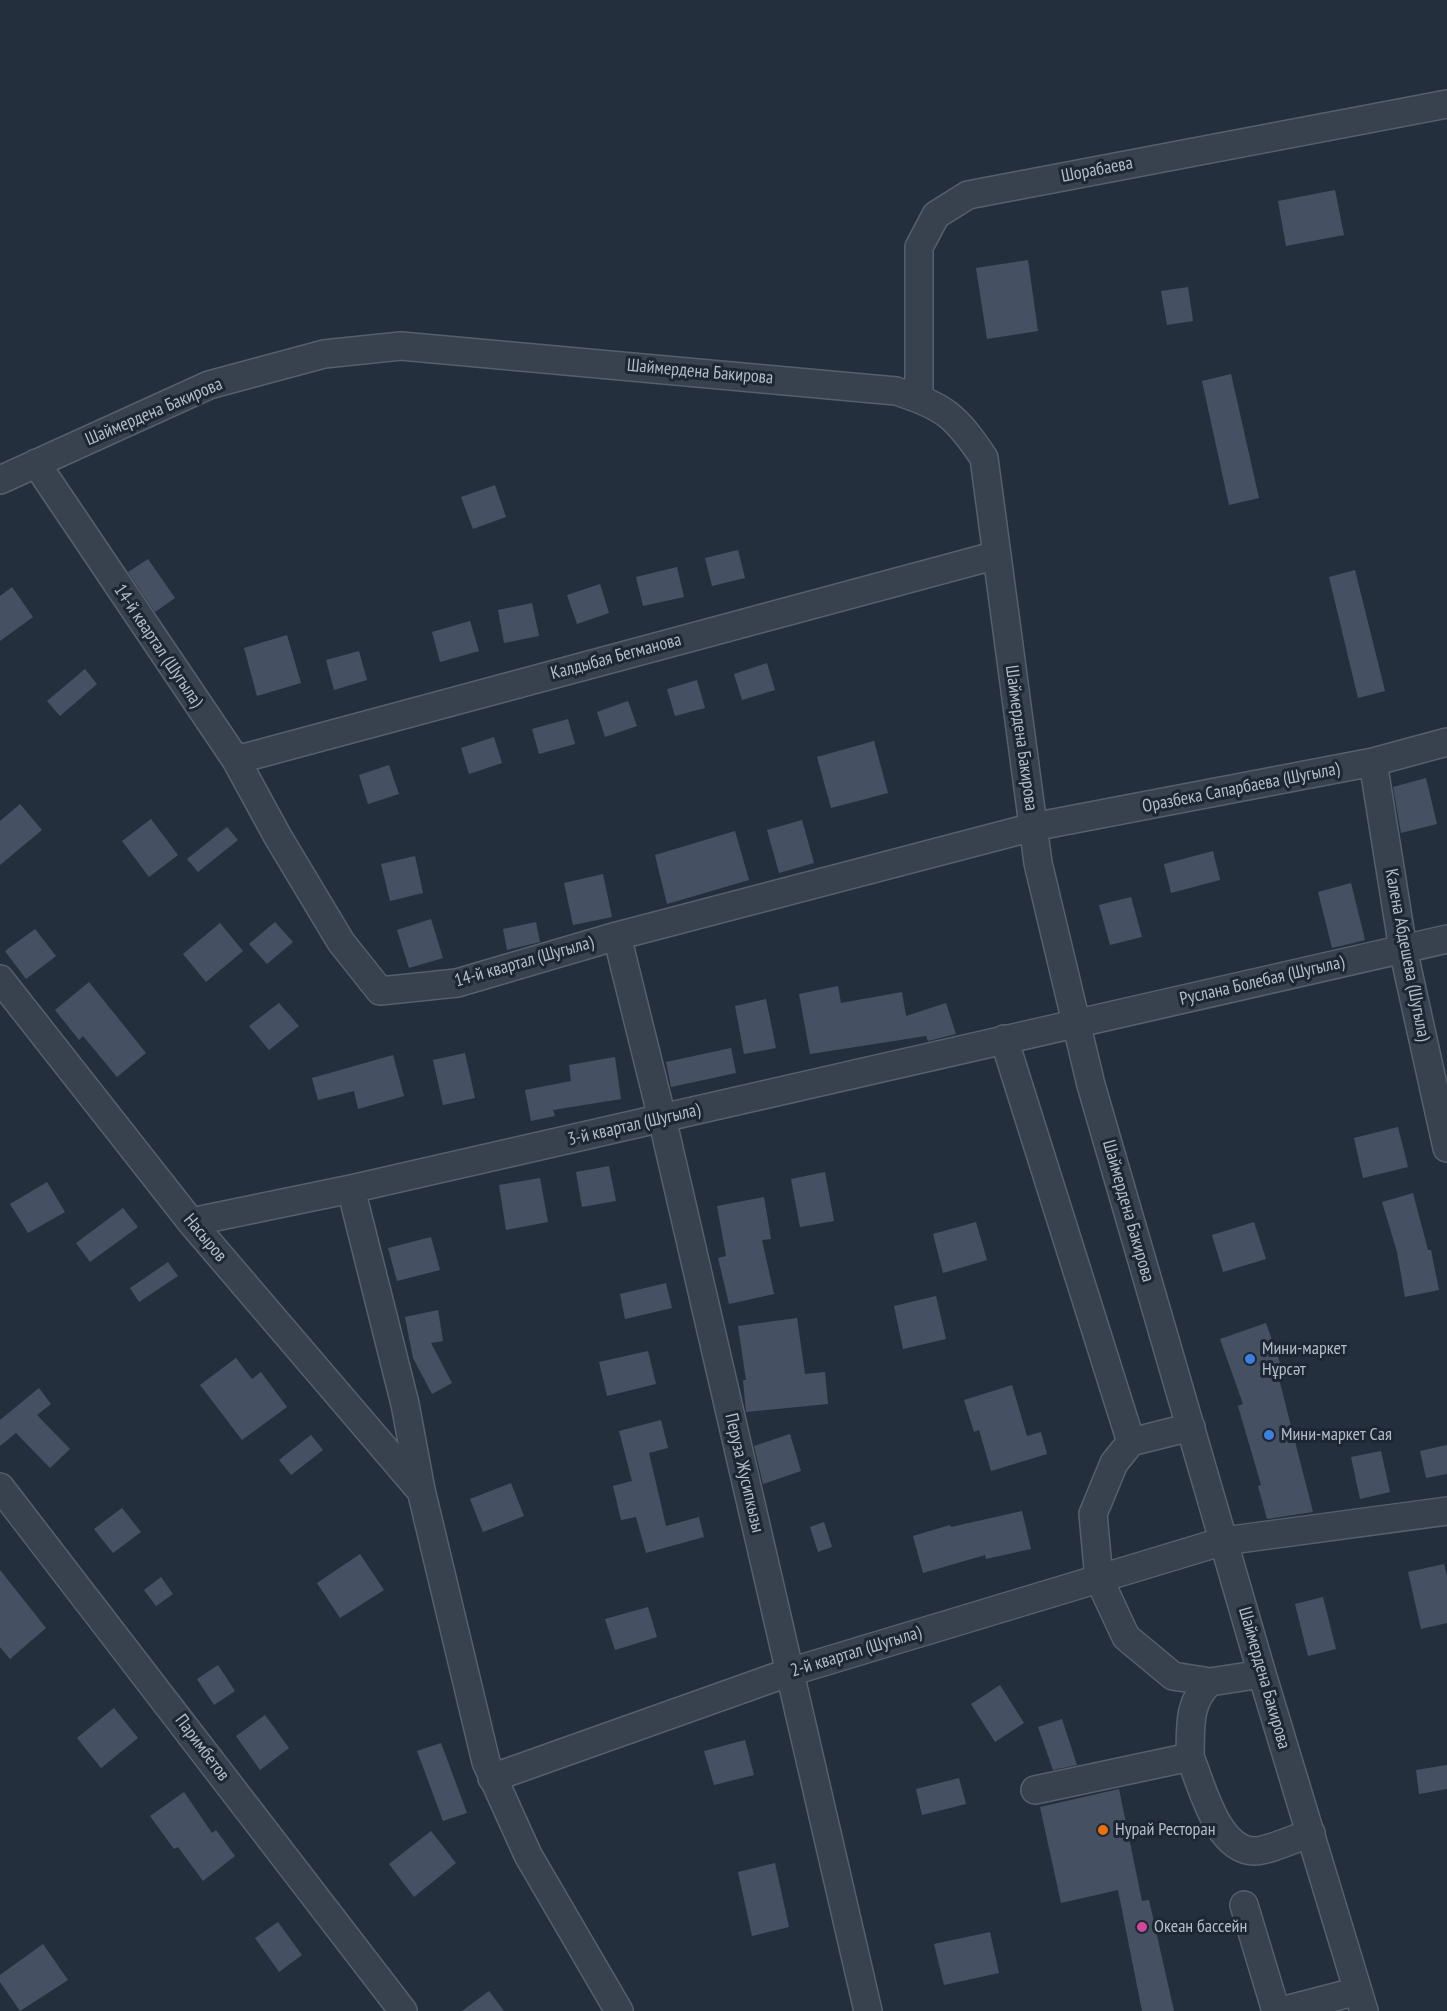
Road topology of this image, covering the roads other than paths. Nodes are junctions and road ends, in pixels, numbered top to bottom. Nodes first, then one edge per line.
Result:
1 (1447, 104) edge
2 (919, 398) junction
3 (36, 463) junction
4 (0, 480) edge
5 (997, 555) junction
6 (1447, 742) edge
7 (236, 760) junction
8 (1373, 762) junction
9 (1033, 827) junction
10 (617, 936) junction
11 (1447, 939) edge
12 (1403, 949) junction
13 (0, 979) edge
14 (1076, 1023) junction
15 (1004, 1039) junction
16 (663, 1118) junction
17 (1447, 1148) edge
18 (351, 1189) junction
19 (191, 1222) junction
20 (1191, 1427) junction
21 (1131, 1442) junction
22 (0, 1487) edge
23 (421, 1490) junction
24 (1447, 1511) edge
25 (1224, 1541) junction
26 (1099, 1579) junction
27 (790, 1672) junction
28 (1262, 1674) junction
29 (1210, 1682) junction
30 (1190, 1757) junction
31 (492, 1778) junction
32 (1035, 1790) dead end
33 (1311, 1833) junction
34 (1244, 1905) dead end
35 (1361, 2001) edge
36 (403, 2011) edge
37 (619, 2011) edge
38 (868, 2011) edge
39 (1276, 2011) edge
40 (1281, 2011) edge

1 - 2 street, Шорабаева
2 - 3 street, Шаймердена Бакирова
2 - 5 street, Шаймердена Бакирова
3 - 4 street, Шаймердена Бакирова
3 - 7 street, 14-й квартал (Шугыла)
5 - 7 street, Калдыбая Бегманова
5 - 9 street, Шаймердена Бакирова
6 - 8 street, Оразбека Сапарбаева (Шугыла)
7 - 10 street, 14-й квартал (Шугыла)
8 - 9 street, Оразбека Сапарбаева (Шугыла)
8 - 12 street, Калена Абдешева (Шугыла)
9 - 10 street, 14-й квартал (Шугыла)
9 - 14 street, Шаймердена Бакирова
10 - 16 street, Перуза Жусипкызы
11 - 12 street, Руслана Болебая (Шугыла)
12 - 14 street, Руслана Болебая (Шугыла)
12 - 17 street, Калена Абдешева (Шугыла)
13 - 19 street, Насыров
14 - 15 street, 3-й квартал (Шугыла)
14 - 20 street, Шаймердена Бакирова
15 - 16 street, 3-й квартал (Шугыла)
15 - 21 street
16 - 18 street, 3-й квартал (Шугыла)
16 - 27 street, Перуза Жусипкызы
18 - 19 street, 3-й квартал (Шугыла)
18 - 23 street
19 - 23 street, Насыров
20 - 21 street
20 - 25 street, Шаймердена Бакирова
21 - 26 street
22 - 36 street, Паримбетов
23 - 31 street
24 - 25 street, 2-й квартал (Шугыла)
25 - 26 street, 2-й квартал (Шугыла)
25 - 28 street, Шаймердена Бакирова
26 - 27 street, 2-й квартал (Шугыла)
26 - 29 street
27 - 31 street, 2-й квартал (Шугыла)
27 - 38 street, Перуза Жусипкызы
28 - 29 street
28 - 33 street, Шаймердена Бакирова
29 - 30 street
30 - 32 street
30 - 33 street
31 - 37 street
33 - 35 street, Шаймердена Бакирова
34 - 39 street
35 - 40 street

